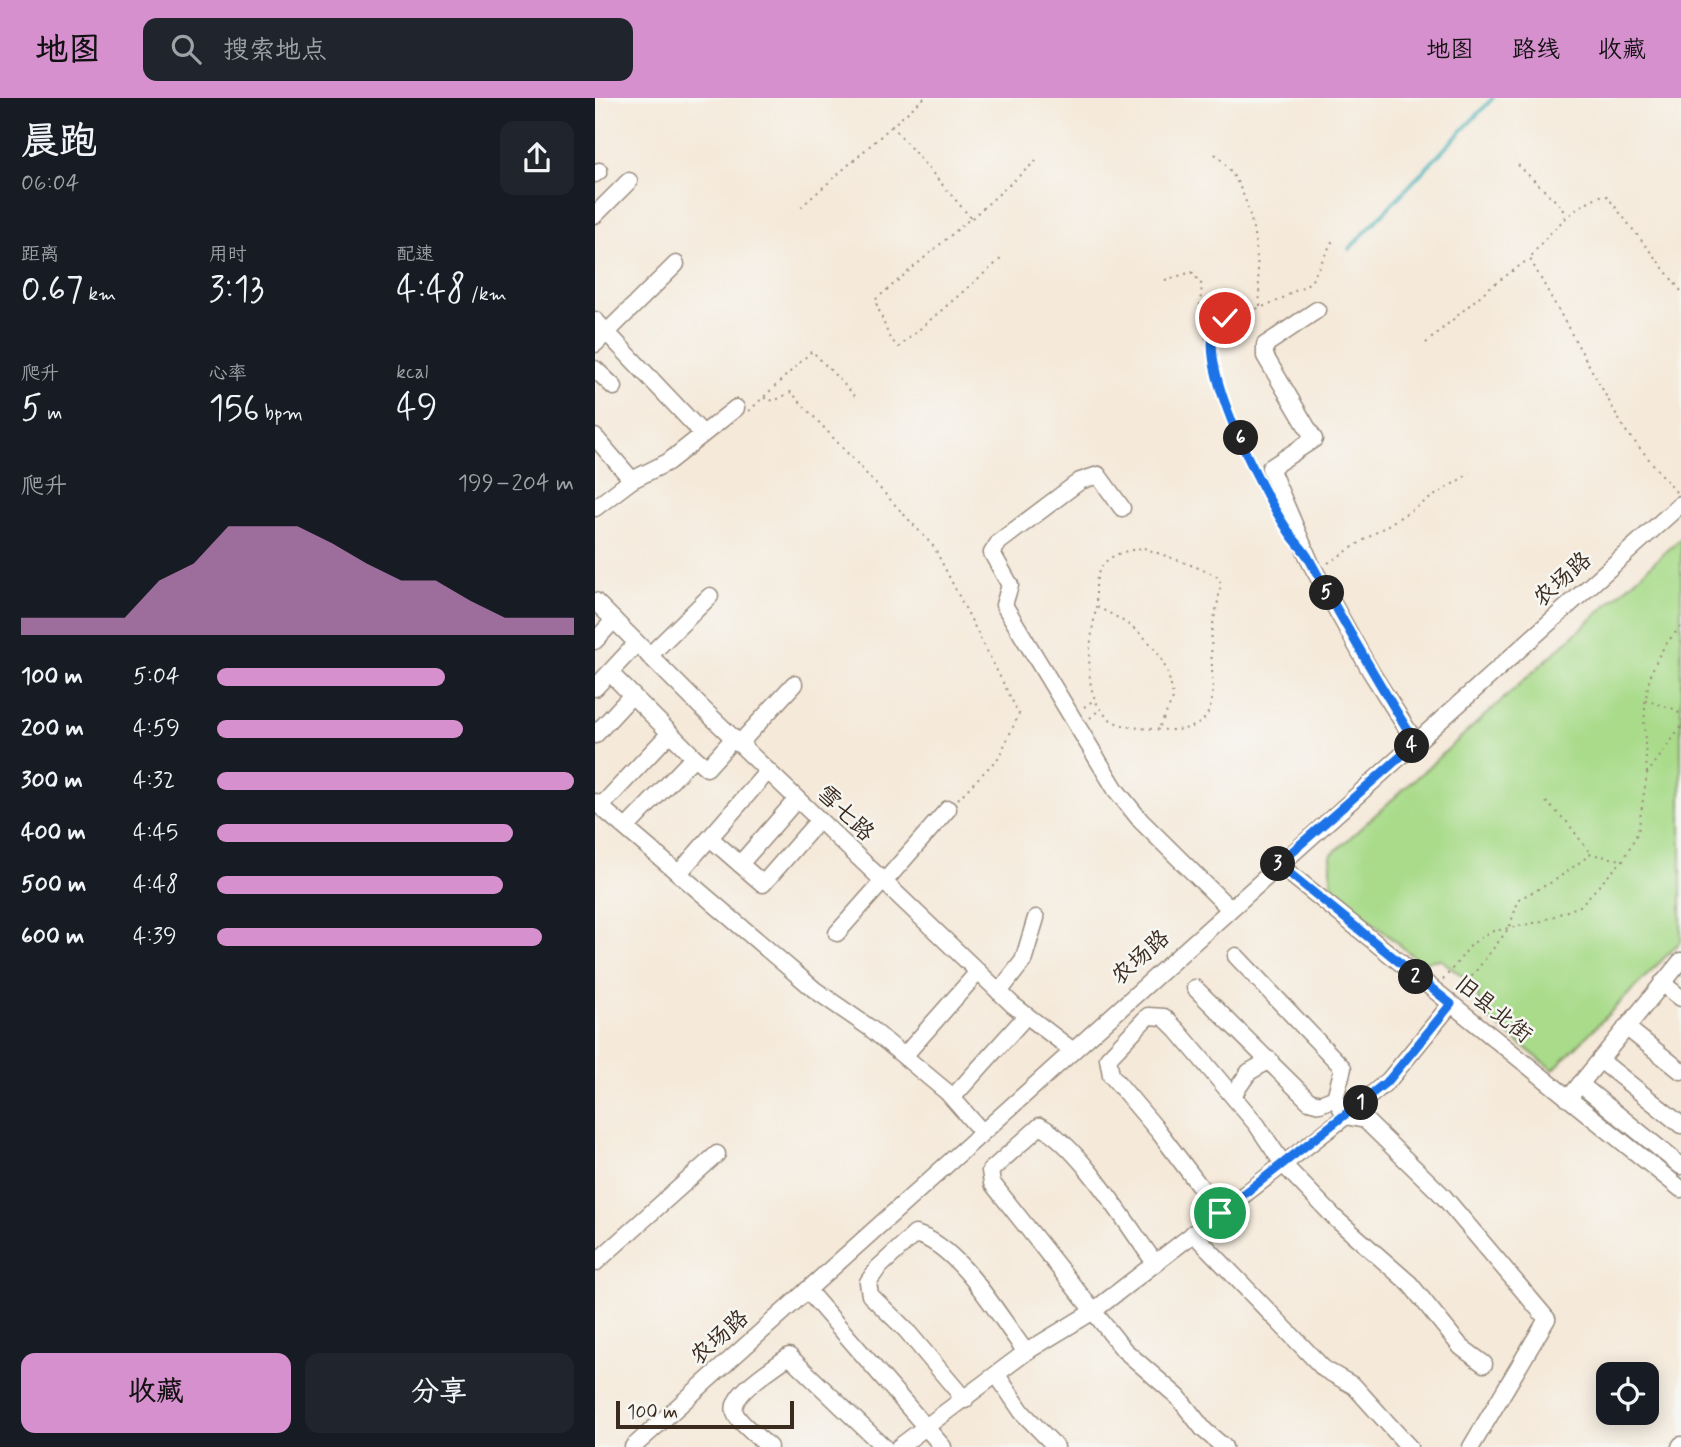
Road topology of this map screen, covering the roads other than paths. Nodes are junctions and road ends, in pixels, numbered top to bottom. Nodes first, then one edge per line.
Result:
1 (629, 181) dead end
2 (595, 215) edge
3 (676, 264) dead end
4 (1317, 310) dead end
5 (595, 320) edge
6 (601, 339) edge
7 (595, 369) edge
8 (614, 387) dead end
9 (736, 408) road end
10 (703, 434) junction
11 (595, 437) edge
12 (632, 480) junction
13 (1681, 504) edge
14 (595, 508) edge
15 (1122, 509) dead end
16 (710, 596) dead end
17 (595, 601) edge
18 (614, 620) junction
19 (595, 641) edge
20 (637, 643) junction
21 (649, 656) junction
22 (610, 673) junction
23 (794, 684) dead end
24 (595, 688) edge
25 (632, 695) junction
26 (670, 733) junction
27 (595, 734) edge
28 (736, 741) junction
29 (1416, 743) junction
30 (694, 757) junction
31 (768, 771) junction
32 (797, 799) junction
33 (598, 804) edge
34 (948, 809) road end
35 (819, 820) junction
36 (626, 828) junction
37 (710, 838) junction
38 (740, 864) junction
39 (1278, 864) junction
40 (679, 873) junction
41 (883, 881) junction
42 (1230, 909) junction
43 (1036, 918) dead end
44 (837, 933) dead end
45 (1236, 956) dead end
46 (1681, 961) edge
47 (978, 972) junction
48 (1662, 983) junction
49 (1195, 988) dead end
50 (999, 992) junction
51 (1681, 998) edge
52 (1451, 1004) junction
53 (1026, 1016) junction
54 (1626, 1027) junction
55 (1072, 1050) junction
56 (904, 1056) junction
57 (1270, 1060) junction
58 (1600, 1060) junction
59 (1681, 1071) edge
60 (1580, 1084) junction
61 (1233, 1096) junction
62 (953, 1097) junction
63 (1335, 1098) junction
64 (1568, 1099) junction
65 (1346, 1116) junction
66 (1681, 1125) edge
67 (982, 1132) junction
68 (717, 1154) dead end
69 (1283, 1164) junction
70 (1681, 1166) edge
71 (1681, 1189) edge
72 (1220, 1213) junction
73 (1193, 1233) junction
74 (595, 1263) edge
75 (1155, 1263) junction
76 (807, 1290) junction
77 (1092, 1312) junction
78 (1026, 1352) junction
79 (1484, 1363) dead end
80 (997, 1376) junction
81 (965, 1400) junction
82 (926, 1428) junction
83 (633, 1447) edge
84 (769, 1447) edge
85 (884, 1447) edge
86 (899, 1447) edge
87 (943, 1447) edge
88 (1056, 1447) edge
89 (1224, 1447) edge
90 (1409, 1447) edge
91 (1471, 1447) edge

1 - 2 street
3 - 6 street
4 - 29 street
5 - 6 street
6 - 10 street
7 - 8 street
9 - 10 street
10 - 12 street
11 - 12 street
12 - 14 street
13 - 29 street, 农场路
15 - 42 street
16 - 21 street
17 - 18 street, 雪七路
18 - 19 street
18 - 20 street, 雪七路
20 - 21 street, 雪七路
20 - 22 street
21 - 28 street, 雪七路
22 - 24 street
22 - 25 street
23 - 28 street
25 - 26 street
25 - 27 street
26 - 30 street
26 - 33 street
28 - 30 street
28 - 31 street, 雪七路
29 - 39 street, 农场路
30 - 36 street
31 - 32 street, 雪七路
31 - 37 street
32 - 35 street, 雪七路
32 - 38 street
33 - 36 street
34 - 41 street
35 - 38 street
35 - 41 street, 雪七路
36 - 40 street
37 - 38 street
37 - 40 street
39 - 42 street, 农场路
39 - 52 street, 旧县北街
40 - 56 street
41 - 44 street
41 - 47 street, 雪七路
42 - 55 street, 农场路
43 - 50 street
45 - 63 street
46 - 48 street
47 - 50 street, 雪七路
47 - 56 street
48 - 51 street
48 - 54 street
49 - 57 street
50 - 53 street, 雪七路
52 - 64 street, 旧县北街
52 - 65 street
53 - 55 street, 雪七路
53 - 62 street
54 - 58 street
54 - 59 street
55 - 67 street, 农场路
56 - 62 street
57 - 61 street
57 - 63 street
58 - 60 street
58 - 66 street
60 - 64 street
60 - 70 street
61 - 69 street
61 - 72 street
62 - 67 street
63 - 65 street
64 - 71 street, 旧县北街
65 - 69 street
65 - 91 street
67 - 76 street, 农场路
68 - 74 street
69 - 72 street
69 - 79 street
72 - 73 street
73 - 75 street
73 - 90 street
75 - 77 street
75 - 77 street
76 - 82 street
76 - 83 street, 农场路
77 - 78 street
77 - 89 street
78 - 80 street
78 - 81 street
80 - 81 street
80 - 88 street
81 - 82 street
82 - 86 street
82 - 87 street
84 - 85 street

